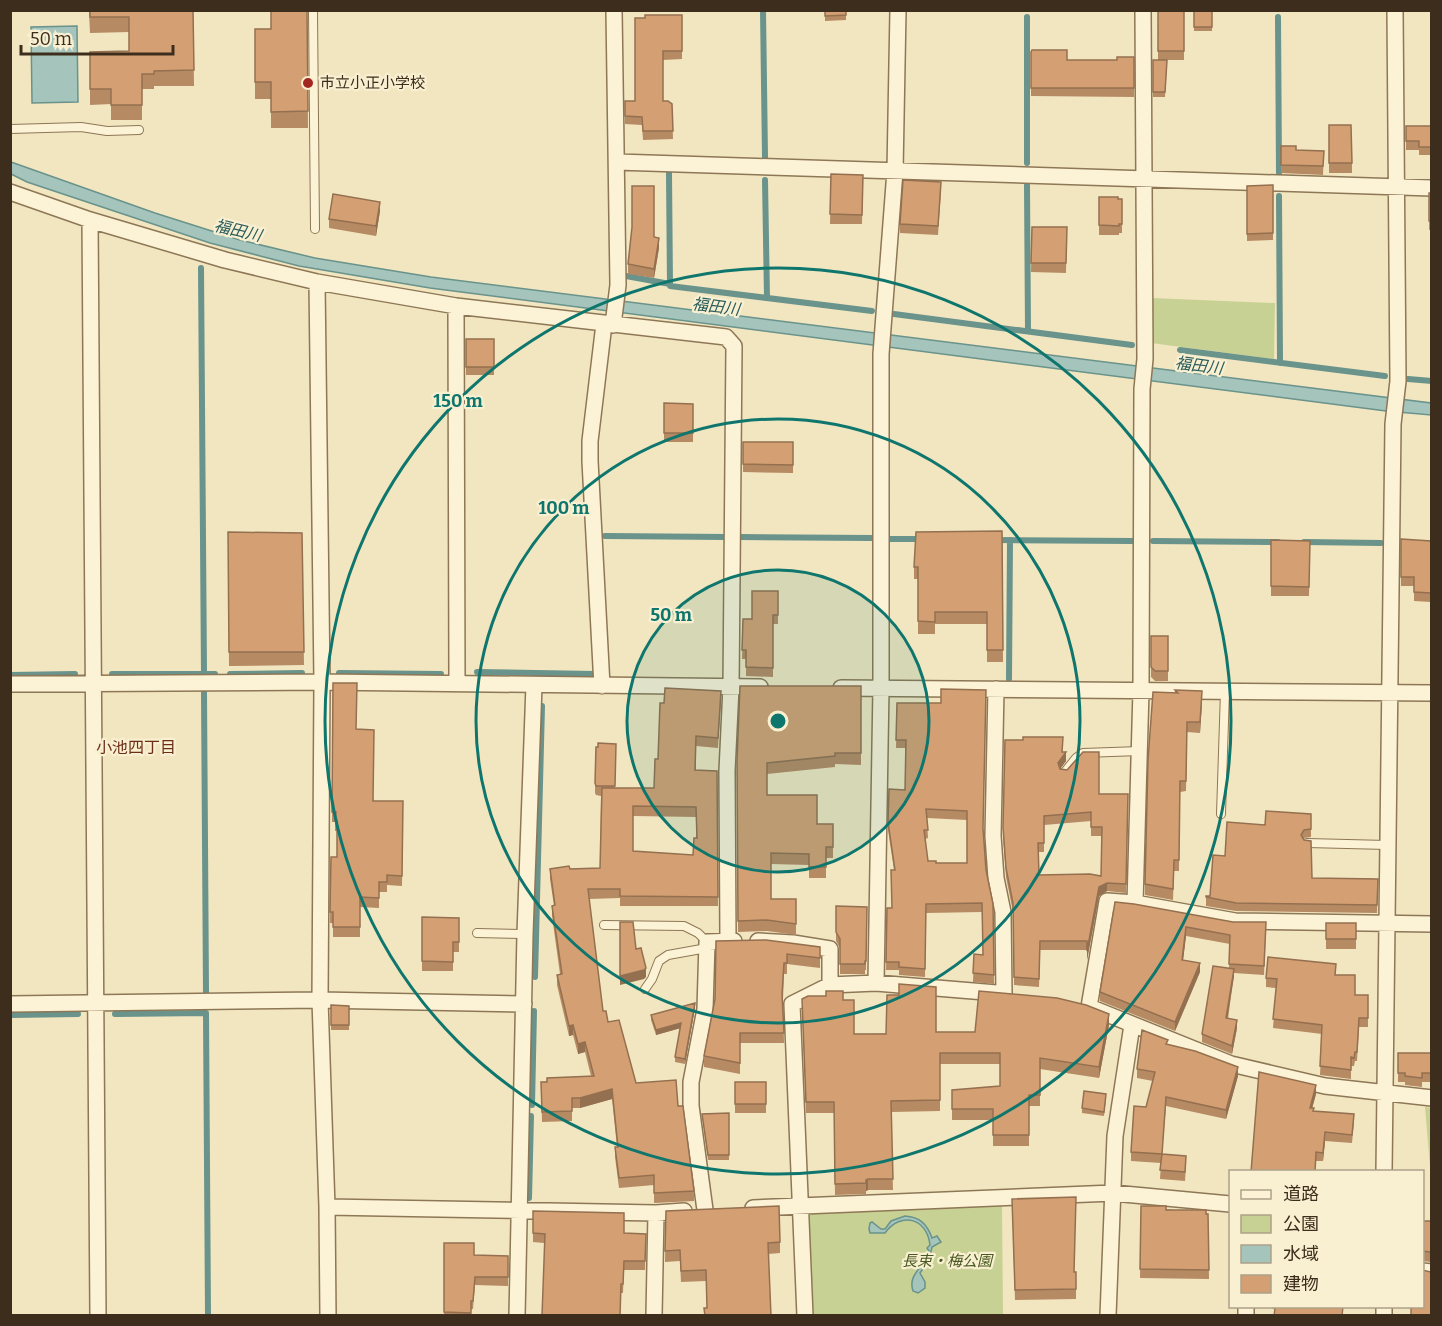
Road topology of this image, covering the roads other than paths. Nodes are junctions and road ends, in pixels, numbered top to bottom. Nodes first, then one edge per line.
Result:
1 (313, 10) edge
2 (614, 10) edge
3 (898, 10) edge
4 (1143, 10) edge
5 (1395, 10) edge
6 (10, 129) edge
7 (140, 130) dead end
8 (617, 162) junction
9 (895, 171) junction
10 (1143, 179) junction
11 (1397, 187) junction
12 (1431, 188) edge
13 (10, 192) edge
14 (90, 220) junction
15 (315, 229) dead end
16 (317, 282) junction
17 (456, 306) junction
18 (610, 323) junction
19 (322, 682) junction
20 (10, 684) edge
21 (93, 684) junction
22 (457, 684) junction
23 (534, 685) junction
24 (602, 686) junction
25 (731, 687) junction
26 (777, 687) edge
27 (823, 688) edge
28 (881, 688) junction
29 (996, 689) junction
30 (1141, 690) junction
31 (1226, 691) junction
32 (1389, 693) junction
33 (1431, 693) edge
34 (1140, 751) junction
35 (1064, 772) edge
36 (1221, 814) dead end
37 (1307, 843) edge
38 (1387, 844) junction
39 (1135, 903) junction
40 (1386, 924) junction
41 (1431, 924) edge
42 (603, 925) dead end
43 (477, 933) dead end
44 (525, 934) junction
45 (728, 941) junction
46 (707, 945) junction
47 (876, 983) junction
48 (830, 985) junction
49 (645, 989) dead end
50 (320, 1000) junction
51 (96, 1003) junction
52 (10, 1004) edge
53 (524, 1004) junction
54 (1132, 1025) junction
55 (1385, 1092) junction
56 (1431, 1098) edge
57 (1384, 1170) edge
58 (1113, 1193) junction
59 (1229, 1204) edge
60 (800, 1205) junction
61 (327, 1207) junction
62 (741, 1208) edge
63 (519, 1211) junction
64 (656, 1213) junction
65 (98, 1316) edge
66 (328, 1316) edge
67 (517, 1316) edge
68 (654, 1316) edge
69 (805, 1316) edge
70 (1108, 1316) edge

1 - 15 lane
2 - 8 street
3 - 9 street
4 - 10 street
5 - 11 street
6 - 7 lane
8 - 9 street
8 - 18 street
9 - 10 street
9 - 28 street
10 - 11 street
10 - 30 street
11 - 12 street
11 - 32 street
13 - 14 street
14 - 16 street
14 - 21 street
16 - 17 street
16 - 19 street
17 - 18 street
17 - 22 street
18 - 24 street
18 - 25 street
19 - 21 street
19 - 22 street
19 - 50 street
20 - 21 street
21 - 51 street
22 - 23 street
23 - 24 street
23 - 44 street
24 - 25 street
25 - 26 street
25 - 45 street
27 - 28 street
28 - 29 street
28 - 47 street
29 - 30 street
29 - 47 street
30 - 31 street
30 - 34 street
31 - 32 street
31 - 36 lane
32 - 33 street
32 - 38 street
34 - 35 lane
34 - 39 street
37 - 38 lane
38 - 40 street
39 - 40 street
39 - 54 street
40 - 41 street
40 - 55 street
42 - 46 lane
43 - 44 lane
44 - 53 street
45 - 46 street
45 - 48 street
46 - 49 lane
46 - 64 street
47 - 48 street
48 - 60 street
50 - 51 street
50 - 53 street
50 - 61 street
51 - 52 street
51 - 65 street
53 - 63 street
54 - 55 street
54 - 58 street
55 - 56 street
55 - 57 street
58 - 59 street
58 - 60 street
58 - 70 street
60 - 62 street
60 - 69 street
61 - 63 street
61 - 66 street
63 - 64 street
63 - 67 street
64 - 68 street

